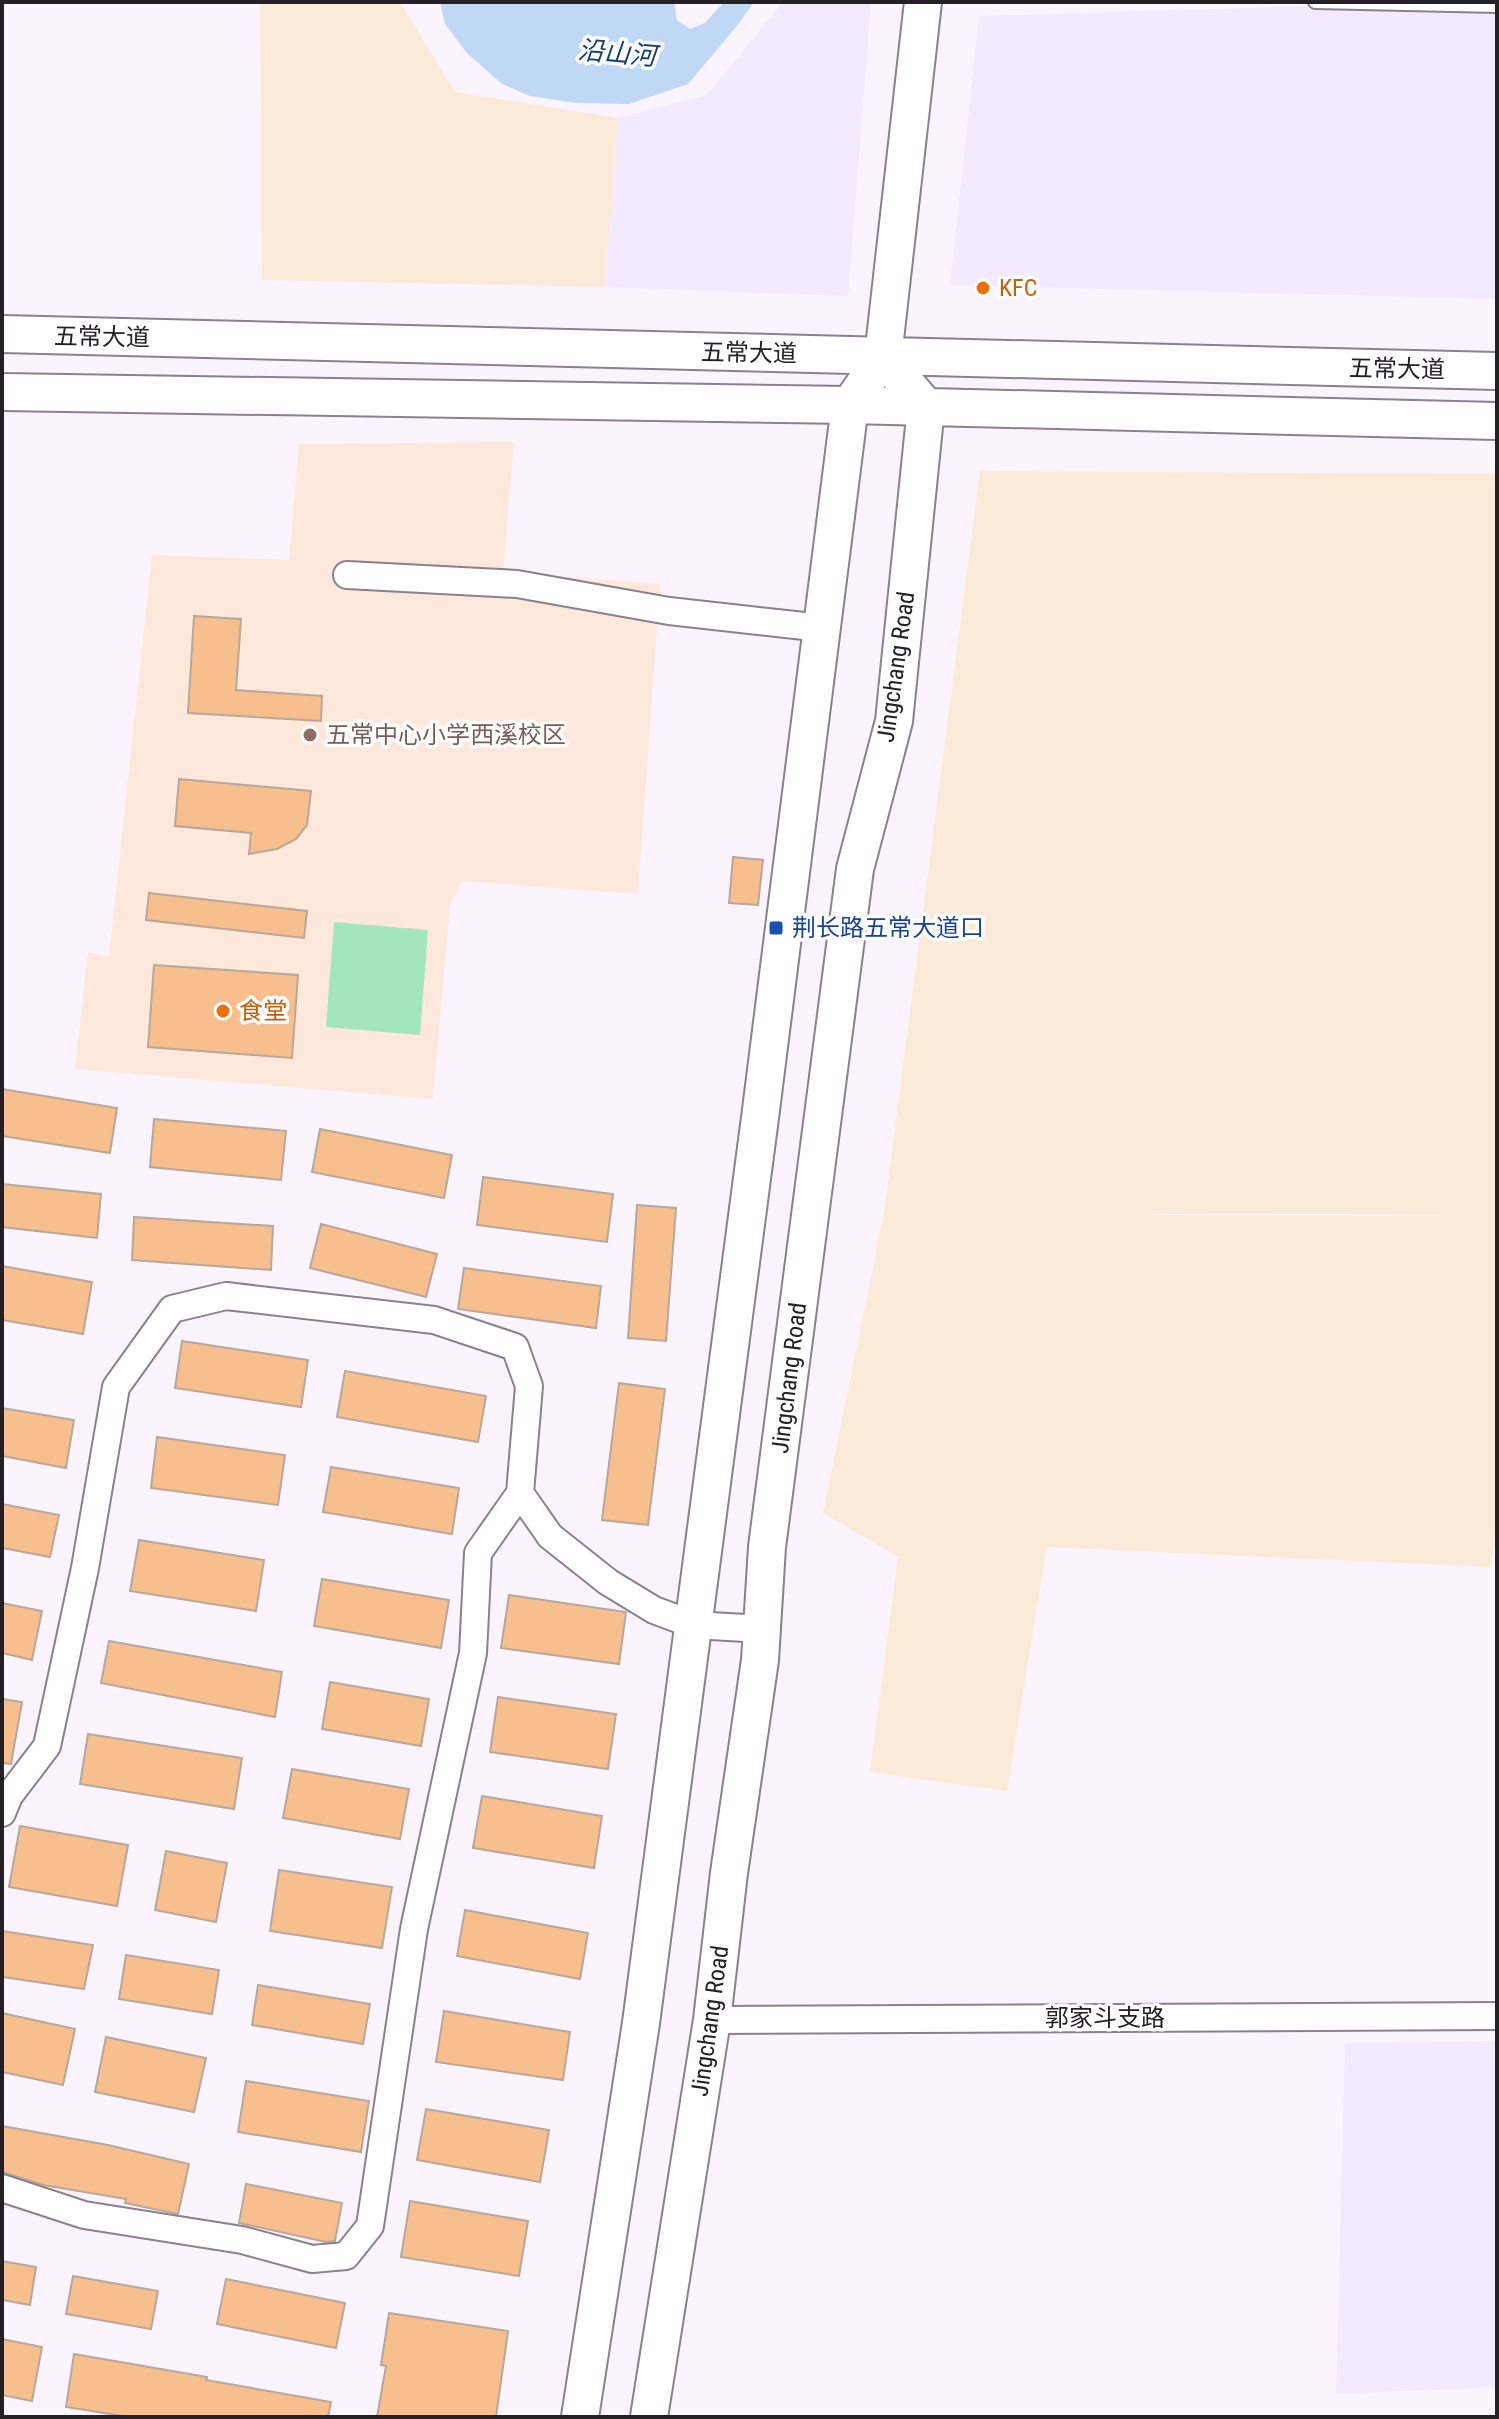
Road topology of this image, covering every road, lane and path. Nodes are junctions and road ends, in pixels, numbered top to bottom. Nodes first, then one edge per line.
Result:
1 (923, 2) edge
2 (1315, 2) edge
3 (1497, 6) edge
4 (2, 334) edge
5 (883, 357) junction
6 (1497, 371) edge
7 (2, 392) edge
8 (850, 405) junction
9 (926, 407) junction
10 (1497, 421) edge
11 (347, 575) dead end
12 (822, 628) junction
13 (520, 1493) junction
14 (694, 1625) junction
15 (762, 1629) junction
16 (2, 1813) edge
17 (1497, 2016) edge
18 (712, 2020) junction
19 (2, 2188) edge
20 (580, 2417) edge
21 (649, 2417) edge

1 - 5 main road
2 - 3 lane
4 - 5 main road, 五常大道
5 - 6 main road, 五常大道
5 - 8 main road
5 - 9 main road
7 - 8 main road, 五常大道
8 - 9 main road, 五常大道
8 - 12 main road
9 - 10 main road, 五常大道
9 - 15 main road, Jingchang Road
11 - 12 street
12 - 14 main road
13 - 14 street
13 - 16 street
13 - 19 street
14 - 15 street
14 - 20 main road
15 - 18 main road, Jingchang Road
17 - 18 street, 郭家斗支路
18 - 21 main road, Jingchang Road

